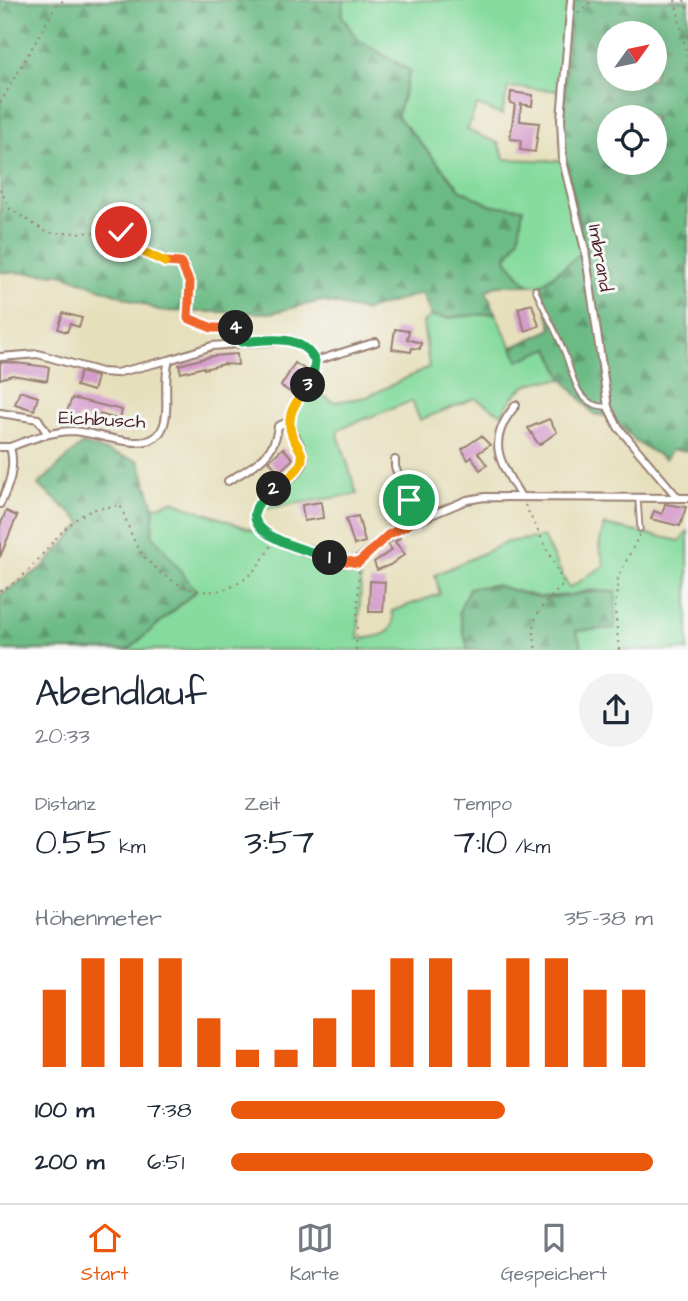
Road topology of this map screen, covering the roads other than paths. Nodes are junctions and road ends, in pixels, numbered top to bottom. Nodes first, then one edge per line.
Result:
1 (570, 0) edge
2 (535, 289) dead end
3 (376, 342) dead end
4 (0, 357) edge
5 (169, 360) junction
6 (315, 361) junction
7 (516, 405) dead end
8 (608, 407) junction
9 (0, 413) edge
10 (290, 421) junction
11 (47, 433) junction
12 (0, 447) edge
13 (10, 447) junction
14 (395, 460) dead end
15 (228, 481) dead end
16 (520, 495) junction
17 (678, 498) junction
18 (688, 498) edge
19 (638, 500) junction
20 (0, 504) edge
21 (417, 520) junction
22 (640, 529) road end

1 - 8 street, Imbrand
2 - 8 lane
3 - 6 street
4 - 5 street
5 - 6 street
5 - 11 street, Eichbusch
6 - 10 street
7 - 16 street
8 - 17 street, Imbrand
9 - 11 street
10 - 15 street
10 - 21 street
11 - 13 street, Eichbusch
12 - 13 street
13 - 20 street
14 - 21 street
16 - 19 street
16 - 21 street
17 - 18 street
17 - 19 street
19 - 22 lane

